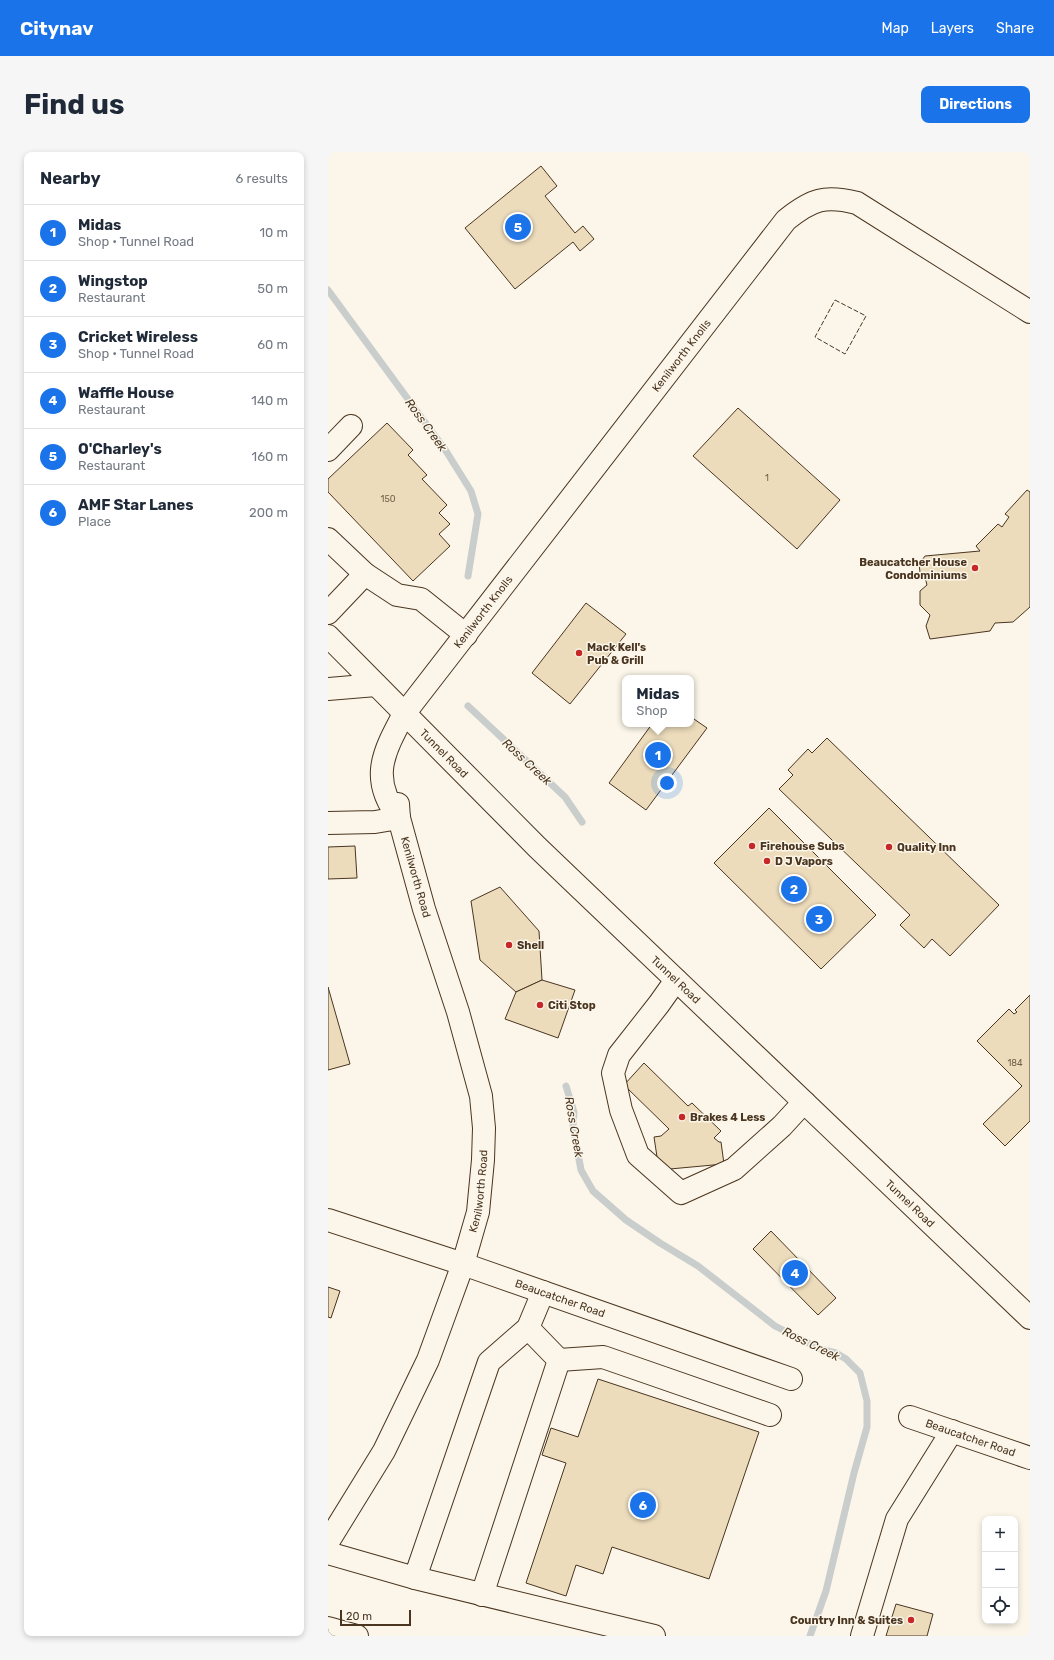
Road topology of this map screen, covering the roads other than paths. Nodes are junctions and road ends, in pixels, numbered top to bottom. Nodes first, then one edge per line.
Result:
1 (1030, 312) edge
2 (351, 426) dead end
3 (328, 450) edge
4 (328, 538) edge
5 (365, 574) junction
6 (328, 613) edge
7 (466, 635) junction
8 (328, 636) edge
9 (376, 685) junction
10 (328, 689) edge
11 (403, 717) junction
12 (399, 818) junction
13 (328, 823) edge
14 (676, 980) junction
15 (804, 1102) junction
16 (328, 1220) edge
17 (463, 1264) junction
18 (543, 1292) junction
19 (1030, 1318) edge
20 (528, 1328) junction
21 (559, 1360) junction
22 (791, 1379) dead end
23 (770, 1415) dead end
24 (910, 1418) dead end
25 (952, 1431) junction
26 (1030, 1458) edge
27 (328, 1542) edge
28 (328, 1553) edge
29 (415, 1578) junction
30 (482, 1595) junction
31 (328, 1628) edge
32 (357, 1636) edge
33 (654, 1636) edge
34 (862, 1636) edge

1 - 7 street, Kenilworth Knolls
2 - 3 street
4 - 5 street
5 - 6 street
5 - 7 street
7 - 11 street, Kenilworth Knolls
8 - 9 street, Tunnel Road
9 - 10 street
9 - 11 street, Tunnel Road
11 - 12 street, Kenilworth Road
11 - 14 street, Tunnel Road
12 - 13 street
12 - 17 street, Kenilworth Road
14 - 15 street, Tunnel Road
14 - 15 street
15 - 19 street, Tunnel Road
16 - 17 street, Beaucatcher Road
17 - 18 street, Beaucatcher Road
17 - 27 street, Kenilworth Road
18 - 20 street
18 - 22 street, Beaucatcher Road
20 - 21 street
20 - 29 street
21 - 23 street
21 - 30 street
24 - 25 street, Beaucatcher Road
25 - 26 street, Beaucatcher Road
25 - 34 street
28 - 29 street
29 - 30 street
30 - 33 street
31 - 32 street

